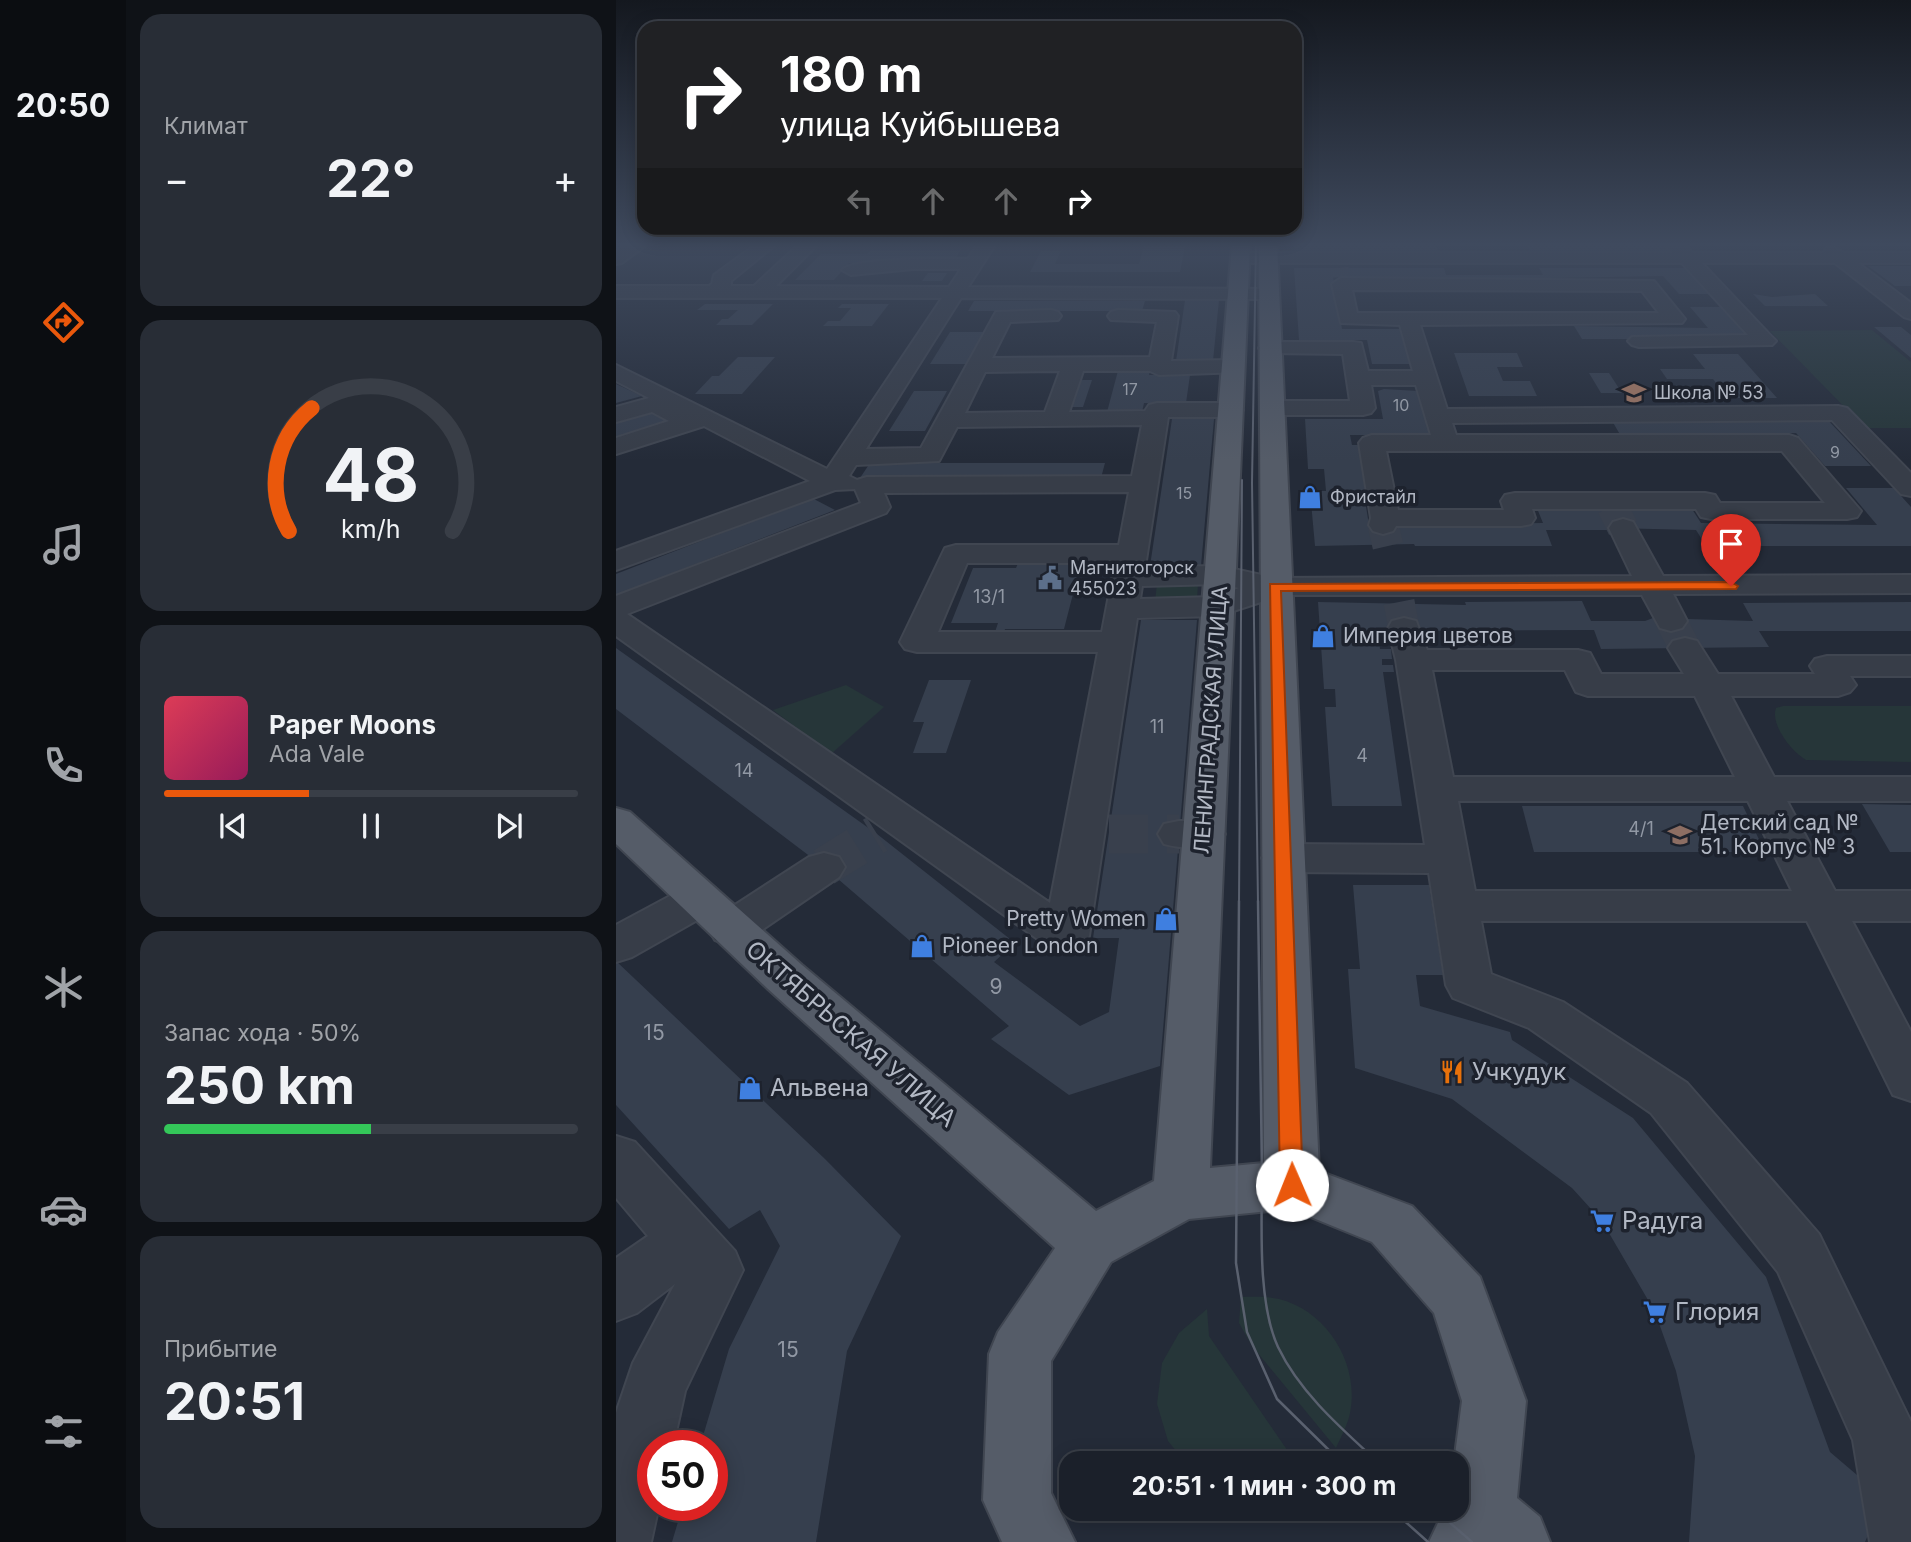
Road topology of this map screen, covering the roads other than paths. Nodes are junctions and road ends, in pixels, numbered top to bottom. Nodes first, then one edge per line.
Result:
1 (1168, 316) edge
2 (938, 317) edge
3 (1003, 317) edge
4 (1243, 317) edge
5 (1264, 317) edge
6 (1348, 317) edge
7 (1673, 317) edge
8 (1742, 317) edge
9 (1408, 319) junction
10 (1521, 319) junction
11 (1616, 341) dead end
12 (1416, 342) junction
13 (1442, 342) dead end
14 (1534, 342) dead end
15 (1270, 348) junction
16 (1074, 364) junction
17 (1160, 364) junction
18 (978, 365) junction
19 (1233, 368) junction
20 (616, 372) edge
21 (1358, 378) junction
22 (1427, 378) junction
23 (1272, 408) junction
24 (1231, 410) junction
25 (616, 415) edge
26 (1438, 416) junction
27 (1156, 418) junction
28 (1054, 419) junction
29 (698, 420) junction
30 (949, 420) junction
31 (1446, 443) junction
32 (616, 446) edge
33 (848, 457) junction
34 (832, 482) junction
35 (1144, 484) junction
36 (867, 485) junction
37 (1602, 487) junction
38 (1911, 488) edge
39 (1385, 530) junction
40 (616, 561) edge
41 (1128, 580) junction
42 (1911, 584) edge
43 (1275, 587) junction
44 (1654, 587) junction
45 (1219, 591) junction
46 (616, 607) edge
47 (1403, 619) junction
48 (616, 621) edge
49 (1117, 642) junction
50 (1911, 666) edge
51 (1707, 684) junction
52 (1434, 789) junction
53 (1759, 789) junction
54 (1911, 789) edge
55 (616, 821) edge
56 (920, 832) junction
57 (877, 834) tunnel mouth
58 (1283, 858) junction
59 (824, 867) tunnel mouth
60 (1452, 882) junction
61 (1821, 906) junction
62 (1911, 906) edge
63 (715, 914) junction
64 (616, 945) edge
65 (1911, 1080) edge
66 (616, 1159) edge
67 (1292, 1185) junction
68 (1181, 1195) junction
69 (688, 1240) junction
70 (1091, 1243) junction
71 (616, 1293) edge
72 (1487, 1532) edge
73 (616, 1542) edge
74 (1040, 1542) edge
75 (1906, 1542) edge

1 - 17 street
2 - 33 street
3 - 18 street
4 - 19 main road, ЛЕНИНГРАДСКАЯ УЛИЦА
5 - 15 main road
6 - 9 street
7 - 10 street
8 - 11 street
9 - 10 street
9 - 12 street
10 - 14 street
12 - 13 street
12 - 22 street
15 - 21 street
15 - 23 main road
16 - 17 street
16 - 18 street
16 - 28 street
17 - 19 street
18 - 30 street
19 - 24 main road, ЛЕНИНГРАДСКАЯ УЛИЦА
20 - 29 street
21 - 22 street
21 - 23 street
22 - 26 street
23 - 43 main road
24 - 27 street
24 - 45 main road, ЛЕНИНГРАДСКАЯ УЛИЦА
25 - 29 street
26 - 31 street
26 - 38 street
27 - 28 street
27 - 35 street
28 - 30 street
29 - 32 street
29 - 34 street
30 - 33 street
31 - 37 street
31 - 39 street
33 - 34 street
34 - 36 street
34 - 40 street
35 - 36 street
35 - 41 street
36 - 46 street
37 - 37 street
37 - 39 street
37 - 44 street
39 - 47 street
41 - 45 street
41 - 49 street
41 - 49 street
42 - 44 street
43 - 45 street
43 - 47 street
43 - 58 main road
44 - 47 street
44 - 51 street
45 - 68 main road, ЛЕНИНГРАДСКАЯ УЛИЦА
47 - 51 street
47 - 52 street
48 - 56 street
49 - 56 street
50 - 51 street
51 - 53 street
52 - 53 street
52 - 60 street
53 - 54 street
53 - 61 street
55 - 63 main road, ОКТЯБРЬСКАЯ УЛИЦА
56 - 57 street
58 - 60 street
58 - 67 main road
59 - 63 street
60 - 61 street
60 - 75 street
61 - 62 street
61 - 65 street
63 - 64 street
63 - 70 main road, ОКТЯБРЬСКАЯ УЛИЦА
66 - 69 street
67 - 68 main road
67 - 72 main road
68 - 70 main road
69 - 71 street
69 - 73 street
70 - 74 main road

